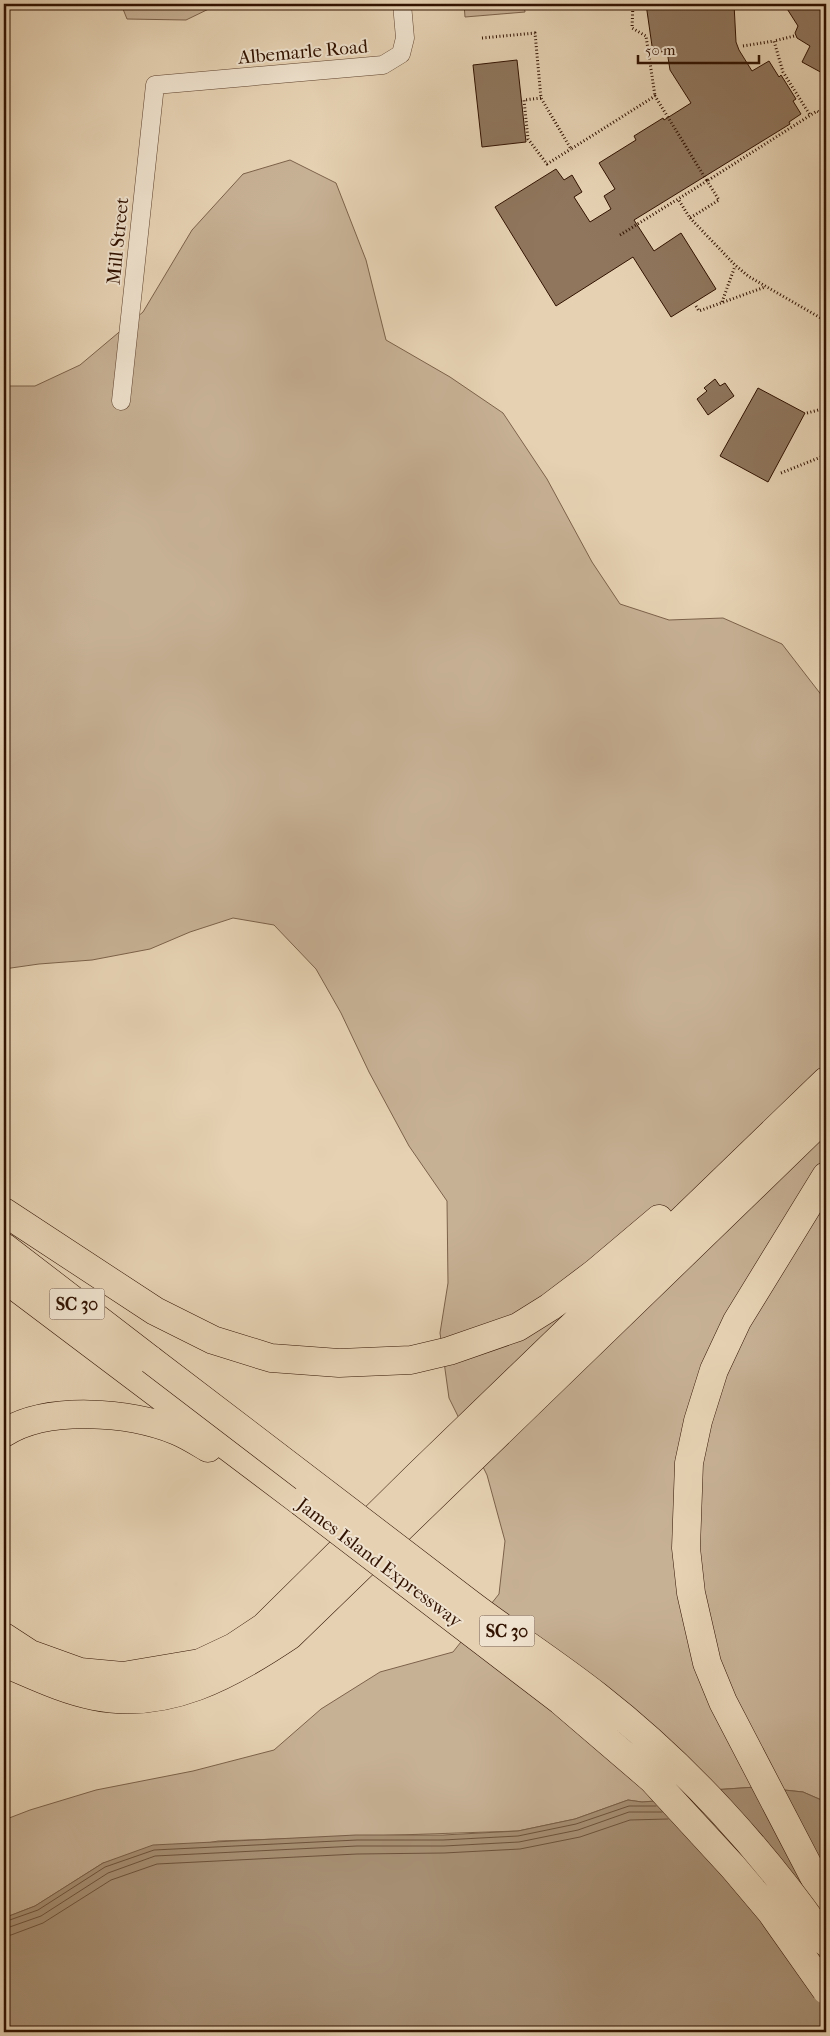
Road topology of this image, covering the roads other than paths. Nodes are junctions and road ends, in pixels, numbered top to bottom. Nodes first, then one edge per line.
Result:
1 (402, 4) edge
2 (155, 85) joint
3 (121, 401) dead end
4 (826, 1081) edge
5 (826, 1116) edge
6 (826, 1176) edge
7 (4, 1212) edge
8 (4, 1247) edge
9 (4, 1278) edge
10 (4, 1433) edge
11 (301, 1502) junction
12 (4, 1636) edge
13 (4, 1663) edge
14 (826, 1900) edge
15 (826, 1942) edge
16 (826, 1990) edge

1 - 2 street, Albemarle Road
2 - 3 street, Mill Street
4 - 7 highway
4 - 12 highway, bridge
5 - 13 highway, bridge
6 - 14 highway
8 - 15 highway, James Island Expressway / SC 30, bridge
9 - 11 highway, James Island Expressway / SC 30
10 - 11 highway
11 - 16 highway, James Island Expressway / SC 30, bridge

